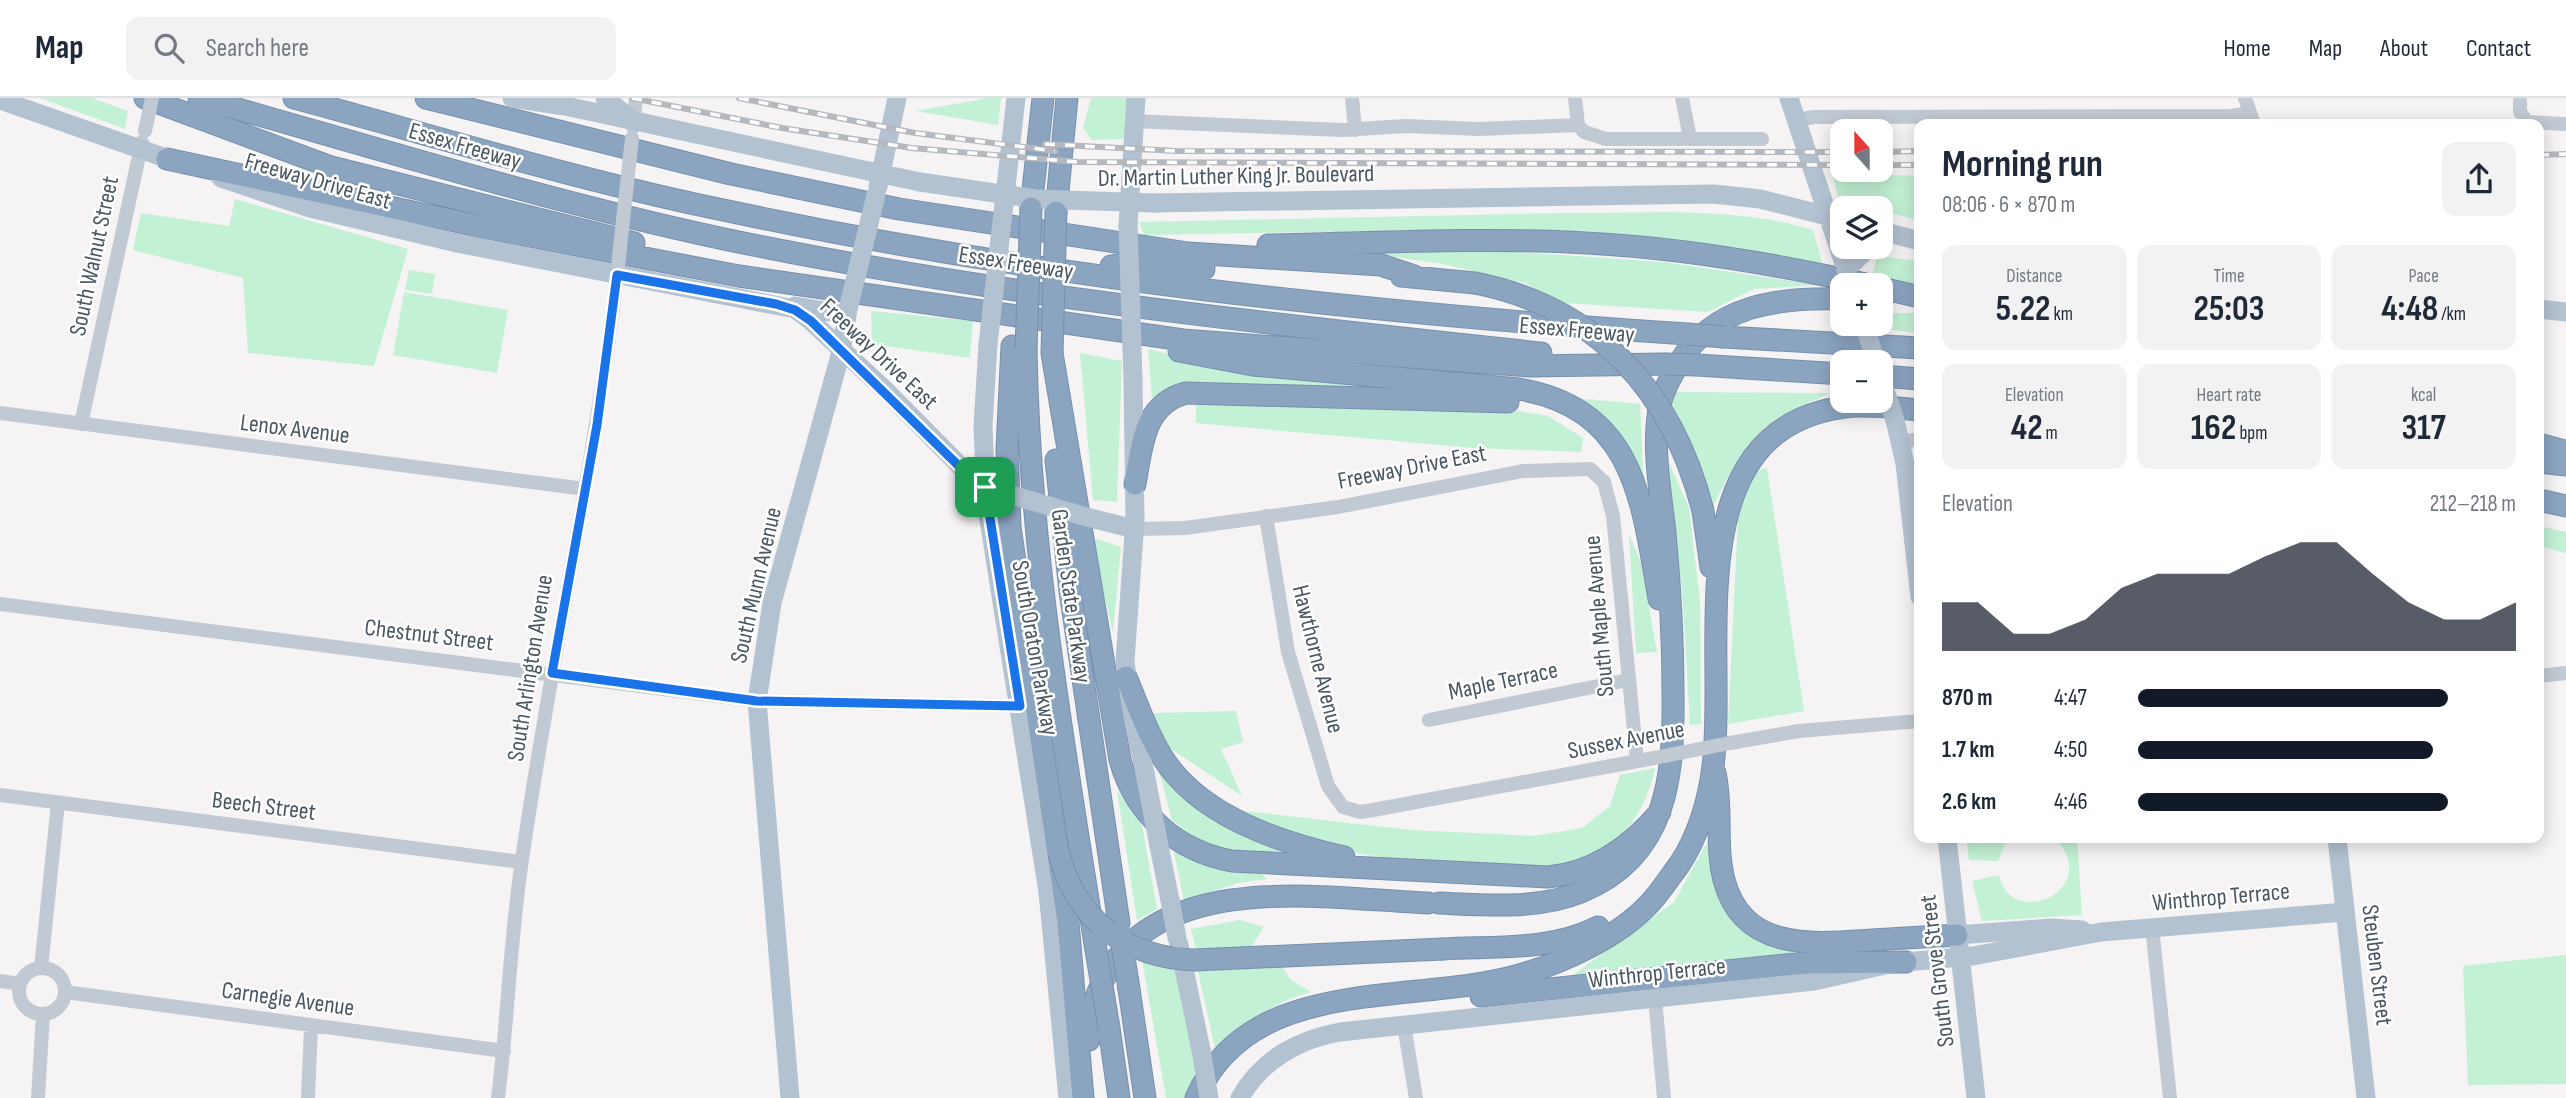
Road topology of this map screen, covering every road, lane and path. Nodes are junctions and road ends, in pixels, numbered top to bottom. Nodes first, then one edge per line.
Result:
1 (145, 98) edge
2 (152, 98) edge
3 (199, 98) edge
4 (294, 98) edge
5 (426, 98) edge
6 (512, 98) edge
7 (573, 98) edge
8 (636, 98) edge
9 (895, 98) edge
10 (1016, 98) edge
11 (1043, 98) edge
12 (1067, 98) edge
13 (1136, 98) edge
14 (1352, 98) edge
15 (1575, 98) edge
16 (1682, 98) edge
17 (1789, 98) edge
18 (2519, 98) edge
19 (0, 100) edge
20 (599, 106) edge
21 (2250, 112) edge
22 (2524, 119) edge
23 (1797, 120) junction
24 (1132, 121) junction
25 (2544, 124) edge
26 (2566, 124) edge
27 (1578, 125) junction
28 (633, 130) junction
29 (1354, 130) junction
30 (1690, 138) junction
31 (1762, 139) dead end
32 (143, 140) junction
33 (167, 159) junction
34 (881, 175) junction
35 (1830, 203) edge
36 (1830, 216) edge
37 (1893, 234) edge
38 (1914, 240) edge
39 (1914, 240) edge
40 (1893, 241) edge
41 (1109, 242) junction
42 (618, 270) junction
43 (1078, 271) junction
44 (1414, 276) junction
45 (1830, 278) edge
46 (1893, 291) edge
47 (1914, 296) edge
48 (885, 299) junction
49 (1830, 300) edge
50 (1893, 302) edge
51 (776, 304) junction
52 (1914, 304) edge
53 (2544, 310) edge
54 (848, 312) junction
55 (2566, 312) edge
56 (1078, 325) junction
57 (1131, 339) junction
58 (1019, 348) junction
59 (1914, 348) edge
60 (841, 352) junction
61 (1052, 353) junction
62 (1665, 364) junction
63 (1830, 373) edge
64 (1893, 378) edge
65 (1914, 379) edge
66 (1914, 410) edge
67 (0, 413) edge
68 (1893, 413) edge
69 (81, 424) junction
70 (1910, 440) edge
71 (2544, 445) edge
72 (2566, 454) edge
73 (2544, 463) edge
74 (2566, 465) edge
75 (1595, 472) joint
76 (1135, 484) junction
77 (585, 489) junction
78 (991, 489) junction
79 (2544, 501) edge
80 (1914, 503) edge
81 (2566, 506) edge
82 (1642, 513) junction
83 (1266, 516) junction
84 (1135, 529) junction
85 (0, 604) edge
86 (1715, 614) junction
87 (552, 673) junction
88 (2566, 673) edge
89 (2544, 675) edge
90 (1126, 677) junction
91 (1629, 680) junction
92 (1674, 694) junction
93 (757, 701) junction
94 (1020, 706) junction
95 (1429, 720) dead end
96 (1914, 722) edge
97 (1637, 761) junction
98 (1713, 764) junction
99 (0, 795) edge
100 (58, 803) junction
101 (1343, 807) joint
102 (1660, 811) junction
103 (1948, 843) edge
104 (2338, 843) edge
105 (1059, 853) junction
106 (521, 862) junction
107 (1447, 872) junction
108 (1661, 887) junction
109 (2345, 912) junction
110 (2151, 927) junction
111 (2101, 932) junction
112 (1957, 935) junction
113 (1960, 958) junction
114 (1906, 962) junction
115 (41, 968) junction
116 (0, 981) edge
117 (20, 984) junction
118 (1431, 991) junction
119 (65, 992) junction
120 (1655, 998) junction
121 (43, 1014) junction
122 (311, 1025) junction
123 (1404, 1025) junction
124 (504, 1051) junction
125 (38, 1098) edge
126 (308, 1098) edge
127 (499, 1098) edge
128 (790, 1098) edge
129 (1068, 1098) edge
130 (1083, 1098) edge
131 (1095, 1098) edge
132 (1119, 1098) edge
133 (1145, 1098) edge
134 (1196, 1098) edge
135 (1209, 1098) edge
136 (1240, 1098) edge
137 (1416, 1098) edge
138 (1664, 1098) edge
139 (1976, 1098) edge
140 (2170, 1098) edge
141 (2366, 1098) edge

1 - 48 highway
2 - 32 street, South Walnut Street, bridge
3 - 62 highway, Essex Freeway
4 - 43 highway, Essex Freeway
5 - 41 highway
6 - 20 main road
7 - 20 main road, Dr. Martin Luther King Jr. Boulevard
8 - 28 street, South Arlington Avenue
9 - 34 main road, South Munn Avenue
10 - 78 main road, South Oraton Parkway, bridge
11 - 58 highway, bridge
12 - 61 highway, Garden State Parkway, bridge
13 - 24 main road
14 - 29 street
15 - 27 street
16 - 30 street
17 - 23 main road
18 - 22 street
19 - 32 main road, Freeway Drive East
20 - 28 main road, Dr. Martin Luther King Jr. Boulevard
21 - 23 street
23 - 35 main road
24 - 29 street
24 - 57 main road, bridge
25 - 26 street
27 - 29 street
27 - 30 street
28 - 34 main road, Dr. Martin Luther King Jr. Boulevard
28 - 42 street, South Arlington Avenue, bridge
30 - 31 street
32 - 33 main road, Freeway Drive East
32 - 69 street, South Walnut Street
33 - 42 main road, Freeway Drive East
33 - 48 highway
34 - 36 main road, Dr. Martin Luther King Jr. Boulevard, bridge
34 - 54 main road, South Munn Avenue, bridge
37 - 38 main road
39 - 40 main road
41 - 44 highway
41 - 45 highway
42 - 51 main road, Freeway Drive East
42 - 77 street, South Arlington Avenue
43 - 44 highway
43 - 59 highway, Essex Freeway, bridge
44 - 86 highway, bridge
46 - 47 highway
48 - 56 highway
49 - 92 highway
50 - 52 highway
51 - 54 main road
51 - 60 main road, Freeway Drive East
53 - 55 main road
54 - 60 main road, South Munn Avenue
56 - 57 highway
56 - 62 highway
57 - 76 main road, bridge
57 - 82 highway
58 - 105 highway
58 - 132 highway, Garden State Parkway, bridge
60 - 78 main road, Freeway Drive East
60 - 93 main road, South Munn Avenue
61 - 107 highway
61 - 133 highway, Garden State Parkway, bridge
62 - 63 highway, Essex Freeway, bridge
64 - 65 highway
66 - 86 highway
67 - 69 street, Lenox Avenue
68 - 70 main road, bridge
69 - 77 street, Lenox Avenue
70 - 80 main road
71 - 72 highway
73 - 74 highway
75 - 83 street, Freeway Drive East
75 - 91 street, South Maple Avenue
76 - 82 highway
76 - 84 main road
77 - 87 street, South Arlington Avenue
78 - 84 main road, Freeway Drive East, bridge
78 - 94 main road, South Oraton Parkway
79 - 81 highway
82 - 92 highway
83 - 84 street, Freeway Drive East
83 - 101 street, Hawthorne Avenue
84 - 90 main road
85 - 87 street, Chestnut Street
86 - 98 highway
87 - 93 street, Chestnut Street
87 - 106 street, South Arlington Avenue
88 - 89 street
90 - 107 highway
90 - 135 main road, bridge
91 - 95 street, Maple Terrace
91 - 97 street, South Maple Avenue
92 - 102 highway
93 - 94 street, Chestnut Street
93 - 128 main road, South Munn Avenue
94 - 129 main road, South Oraton Parkway
96 - 97 street, Sussex Avenue, bridge
97 - 101 street, Sussex Avenue
98 - 108 highway
98 - 112 highway
99 - 100 street, Beech Street
100 - 106 street, Beech Street
100 - 115 street
102 - 107 highway
102 - 131 highway
103 - 112 main road, South Grove Street
104 - 109 main road, Steuben Street
105 - 108 highway, bridge
105 - 130 highway, bridge
106 - 124 street, South Arlington Avenue
108 - 118 highway
109 - 110 main road, Winthrop Terrace
109 - 141 main road, Steuben Street
110 - 111 main road, Winthrop Terrace
110 - 140 street
111 - 112 main road, Winthrop Terrace
111 - 113 main road, Winthrop Terrace
112 - 113 main road, South Grove Street
113 - 114 main road, Winthrop Terrace
113 - 139 main road, South Grove Street
114 - 118 highway
114 - 120 main road, Winthrop Terrace
115 - 117 street
115 - 119 street
116 - 117 street
117 - 121 street
118 - 134 highway
119 - 121 street
119 - 122 street, Carnegie Avenue
120 - 123 main road, Winthrop Terrace
120 - 138 street
121 - 125 street
122 - 124 street, Carnegie Avenue
122 - 126 street
123 - 136 main road, Winthrop Terrace
123 - 137 street
124 - 127 street, South Arlington Avenue

